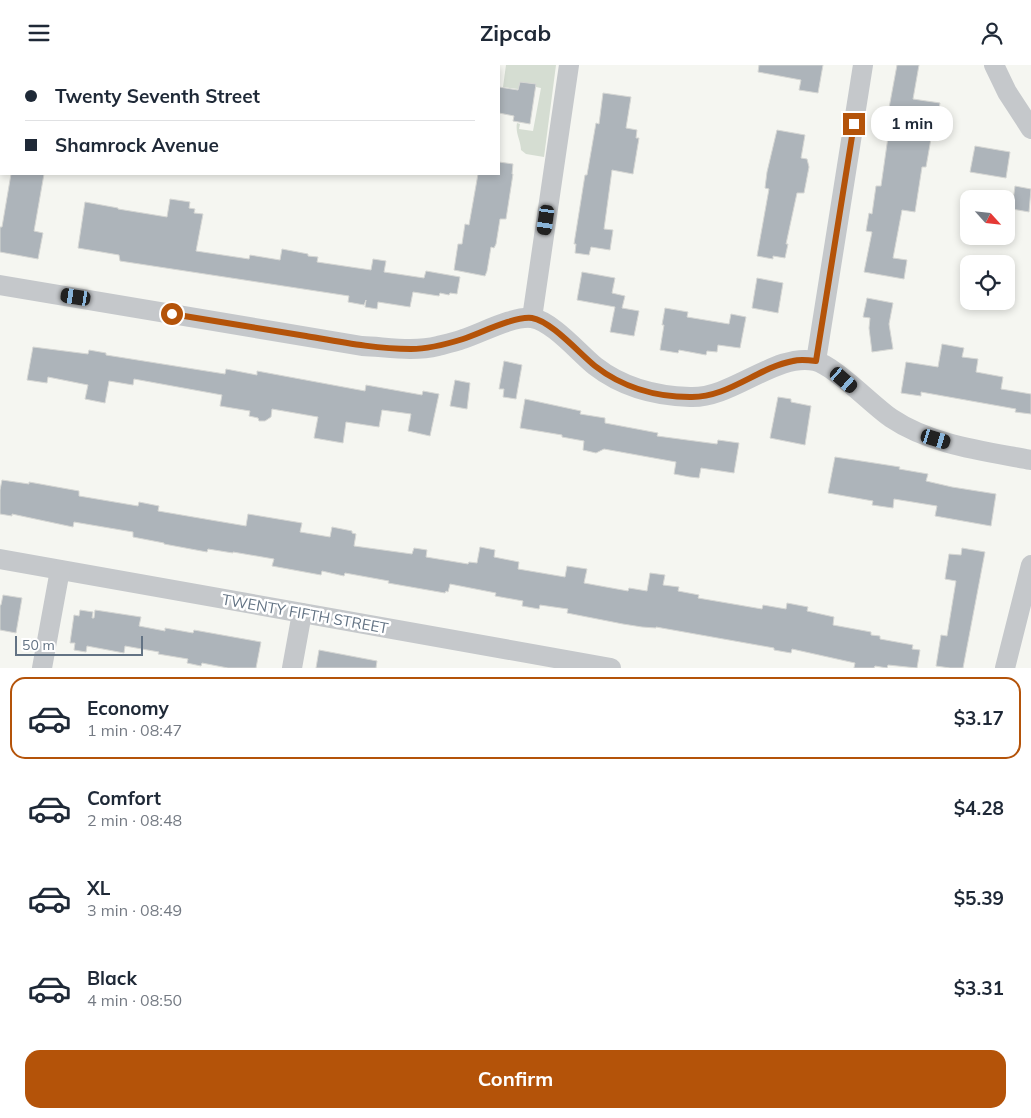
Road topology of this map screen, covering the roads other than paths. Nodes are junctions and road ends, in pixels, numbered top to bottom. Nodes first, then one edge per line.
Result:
1 (568, 65) edge
2 (863, 65) edge
3 (994, 65) edge
4 (1031, 129) edge
5 (0, 285) edge
6 (532, 318) junction
7 (816, 361) junction
8 (1031, 459) edge
9 (0, 559) edge
10 (1031, 565) edge
11 (60, 570) junction
12 (302, 613) junction
13 (537, 662) edge
14 (42, 668) edge
15 (292, 668) edge
16 (611, 668) edge
17 (1005, 668) edge

1 - 6 street
2 - 7 street
3 - 4 street
5 - 6 street
6 - 7 street
7 - 8 street
9 - 11 street, TWENTY FIFTH STREET
10 - 17 street
11 - 12 street, TWENTY FIFTH STREET
11 - 14 street
12 - 13 street, TWENTY FIFTH STREET
12 - 15 street
13 - 16 street, TWENTY FIFTH STREET

